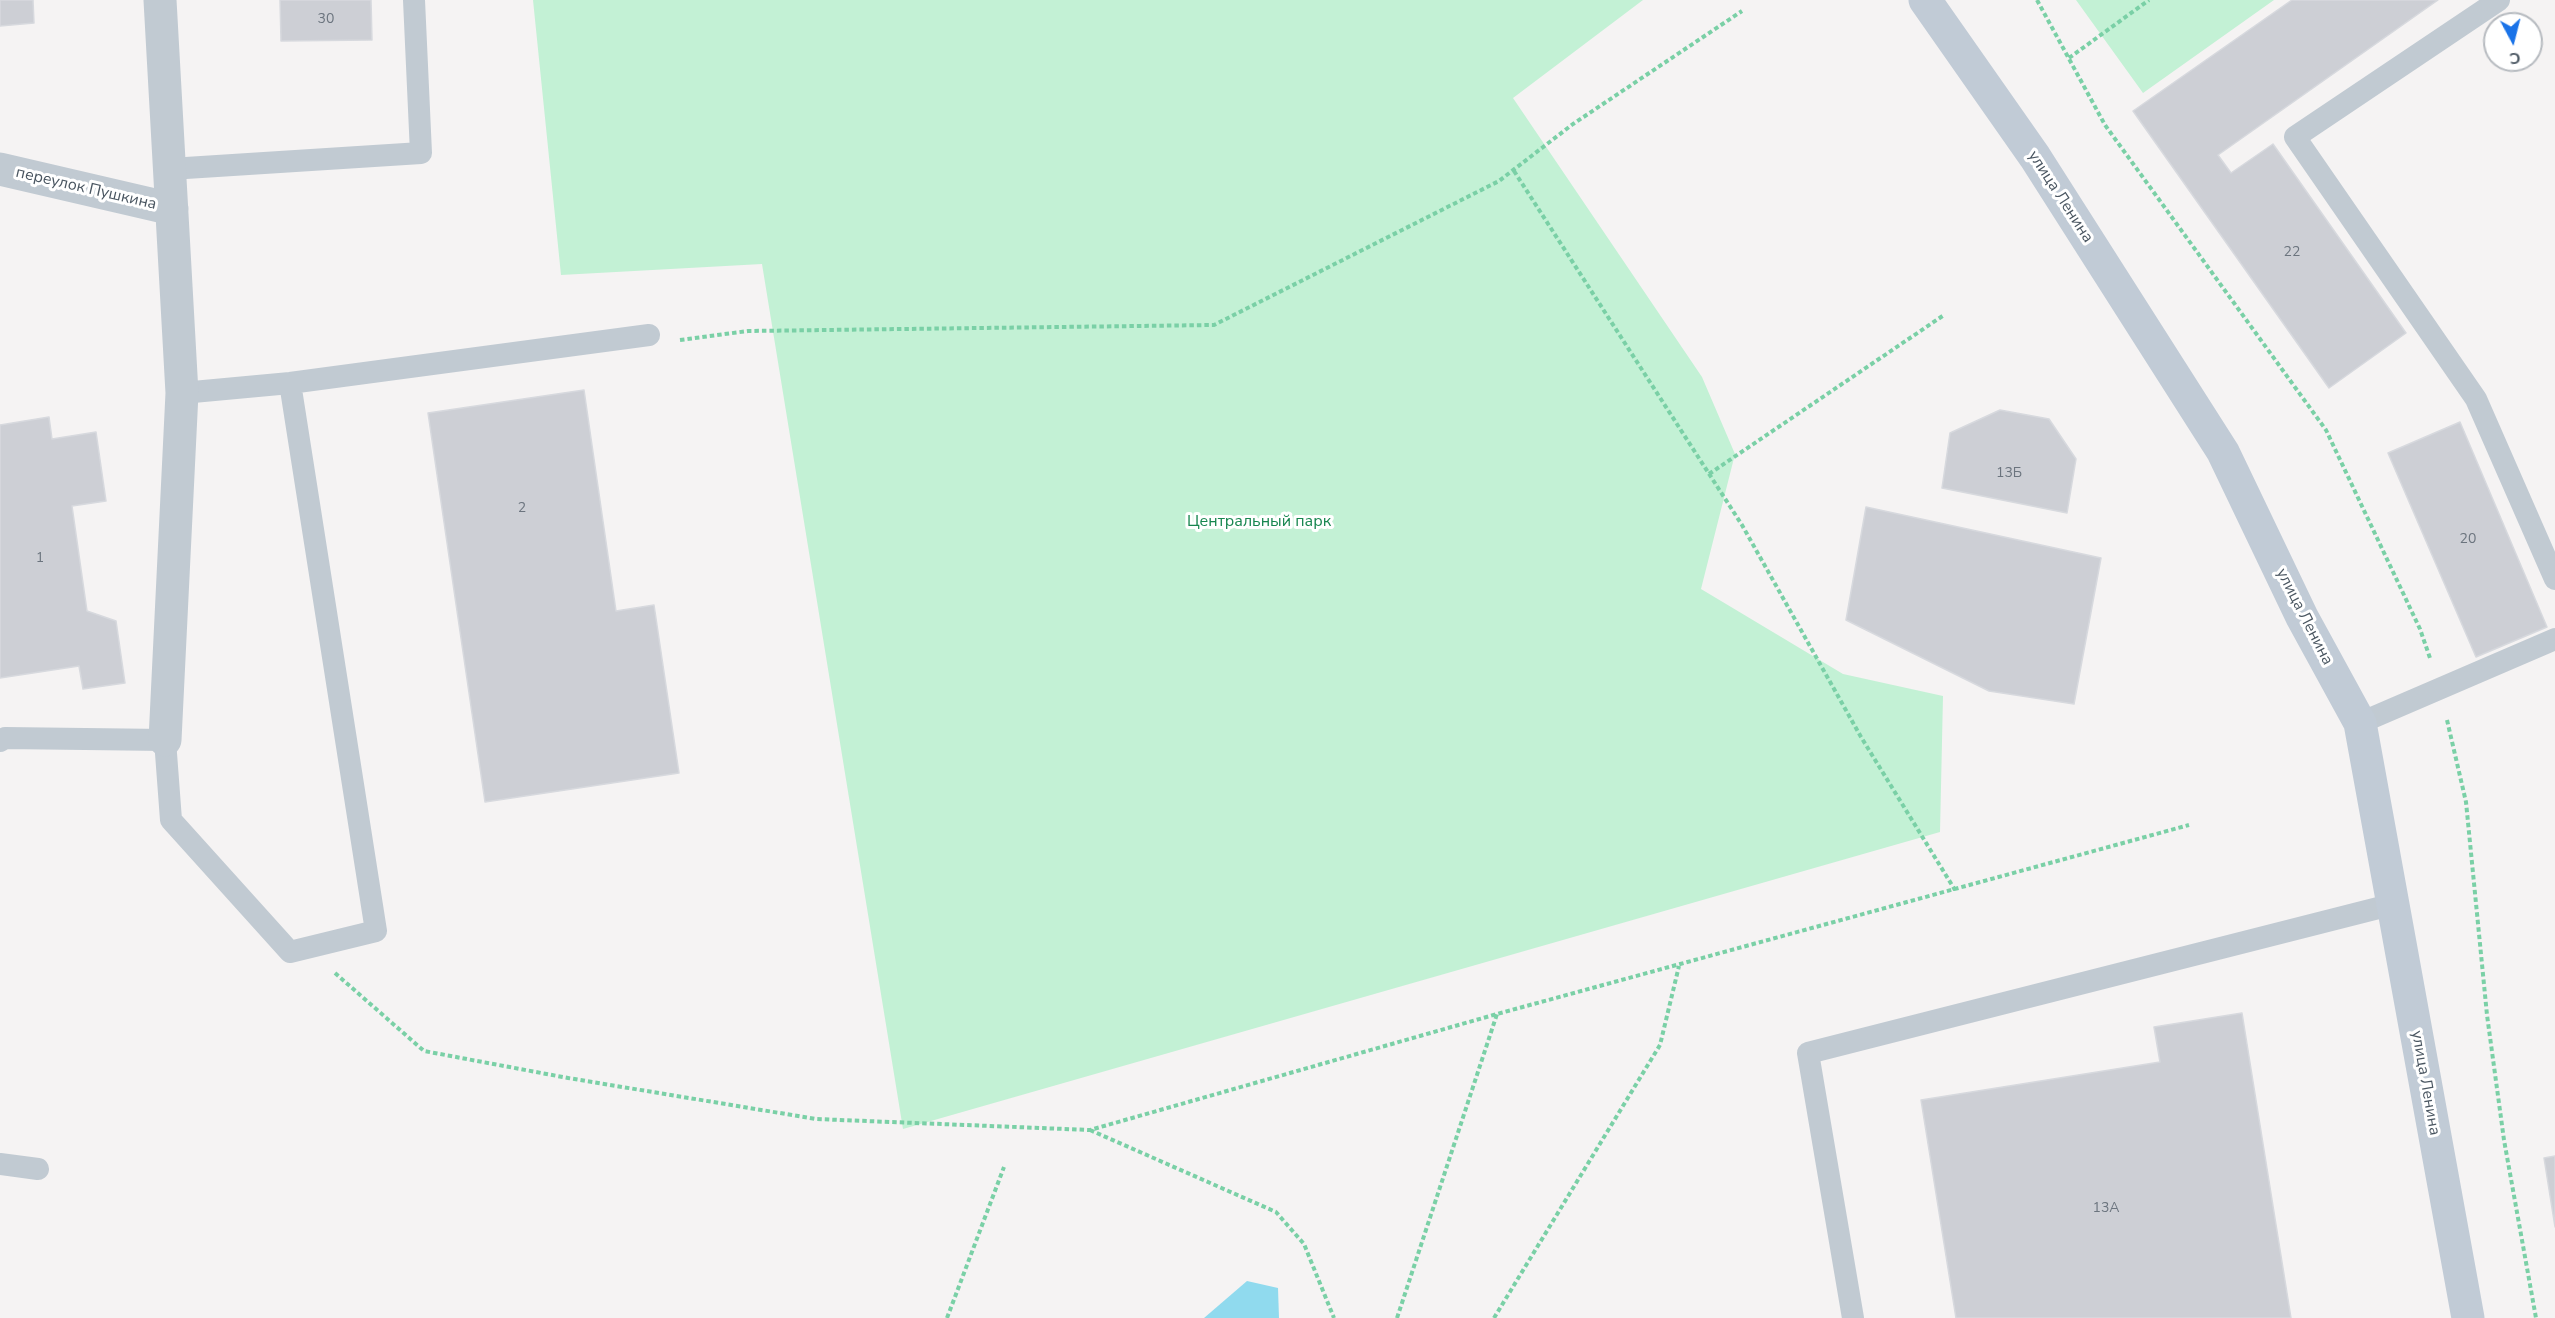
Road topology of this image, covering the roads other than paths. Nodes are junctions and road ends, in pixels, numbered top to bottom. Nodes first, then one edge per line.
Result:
1 (160, 0) edge
2 (414, 0) edge
3 (1925, 0) edge
4 (2499, 0) edge
5 (0, 169) edge
6 (170, 169) junction
7 (172, 209) junction
8 (649, 335) dead end
9 (290, 383) junction
10 (182, 393) junction
11 (2555, 579) edge
12 (2555, 639) edge
13 (2360, 723) junction
14 (165, 740) junction
15 (0, 741) edge
16 (2394, 904) junction
17 (0, 1164) edge
18 (38, 1169) dead end
19 (1853, 1318) edge
20 (2468, 1318) edge

1 - 6 street
2 - 6 lane
3 - 13 main road, улица Ленина
4 - 11 lane
5 - 7 street, переулок Пушкина
6 - 7 street
7 - 10 street
8 - 9 lane
9 - 10 lane
9 - 14 lane
10 - 14 street
12 - 13 lane
13 - 16 main road, улица Ленина
14 - 15 lane
16 - 19 lane
16 - 20 main road, улица Ленина
17 - 18 lane

